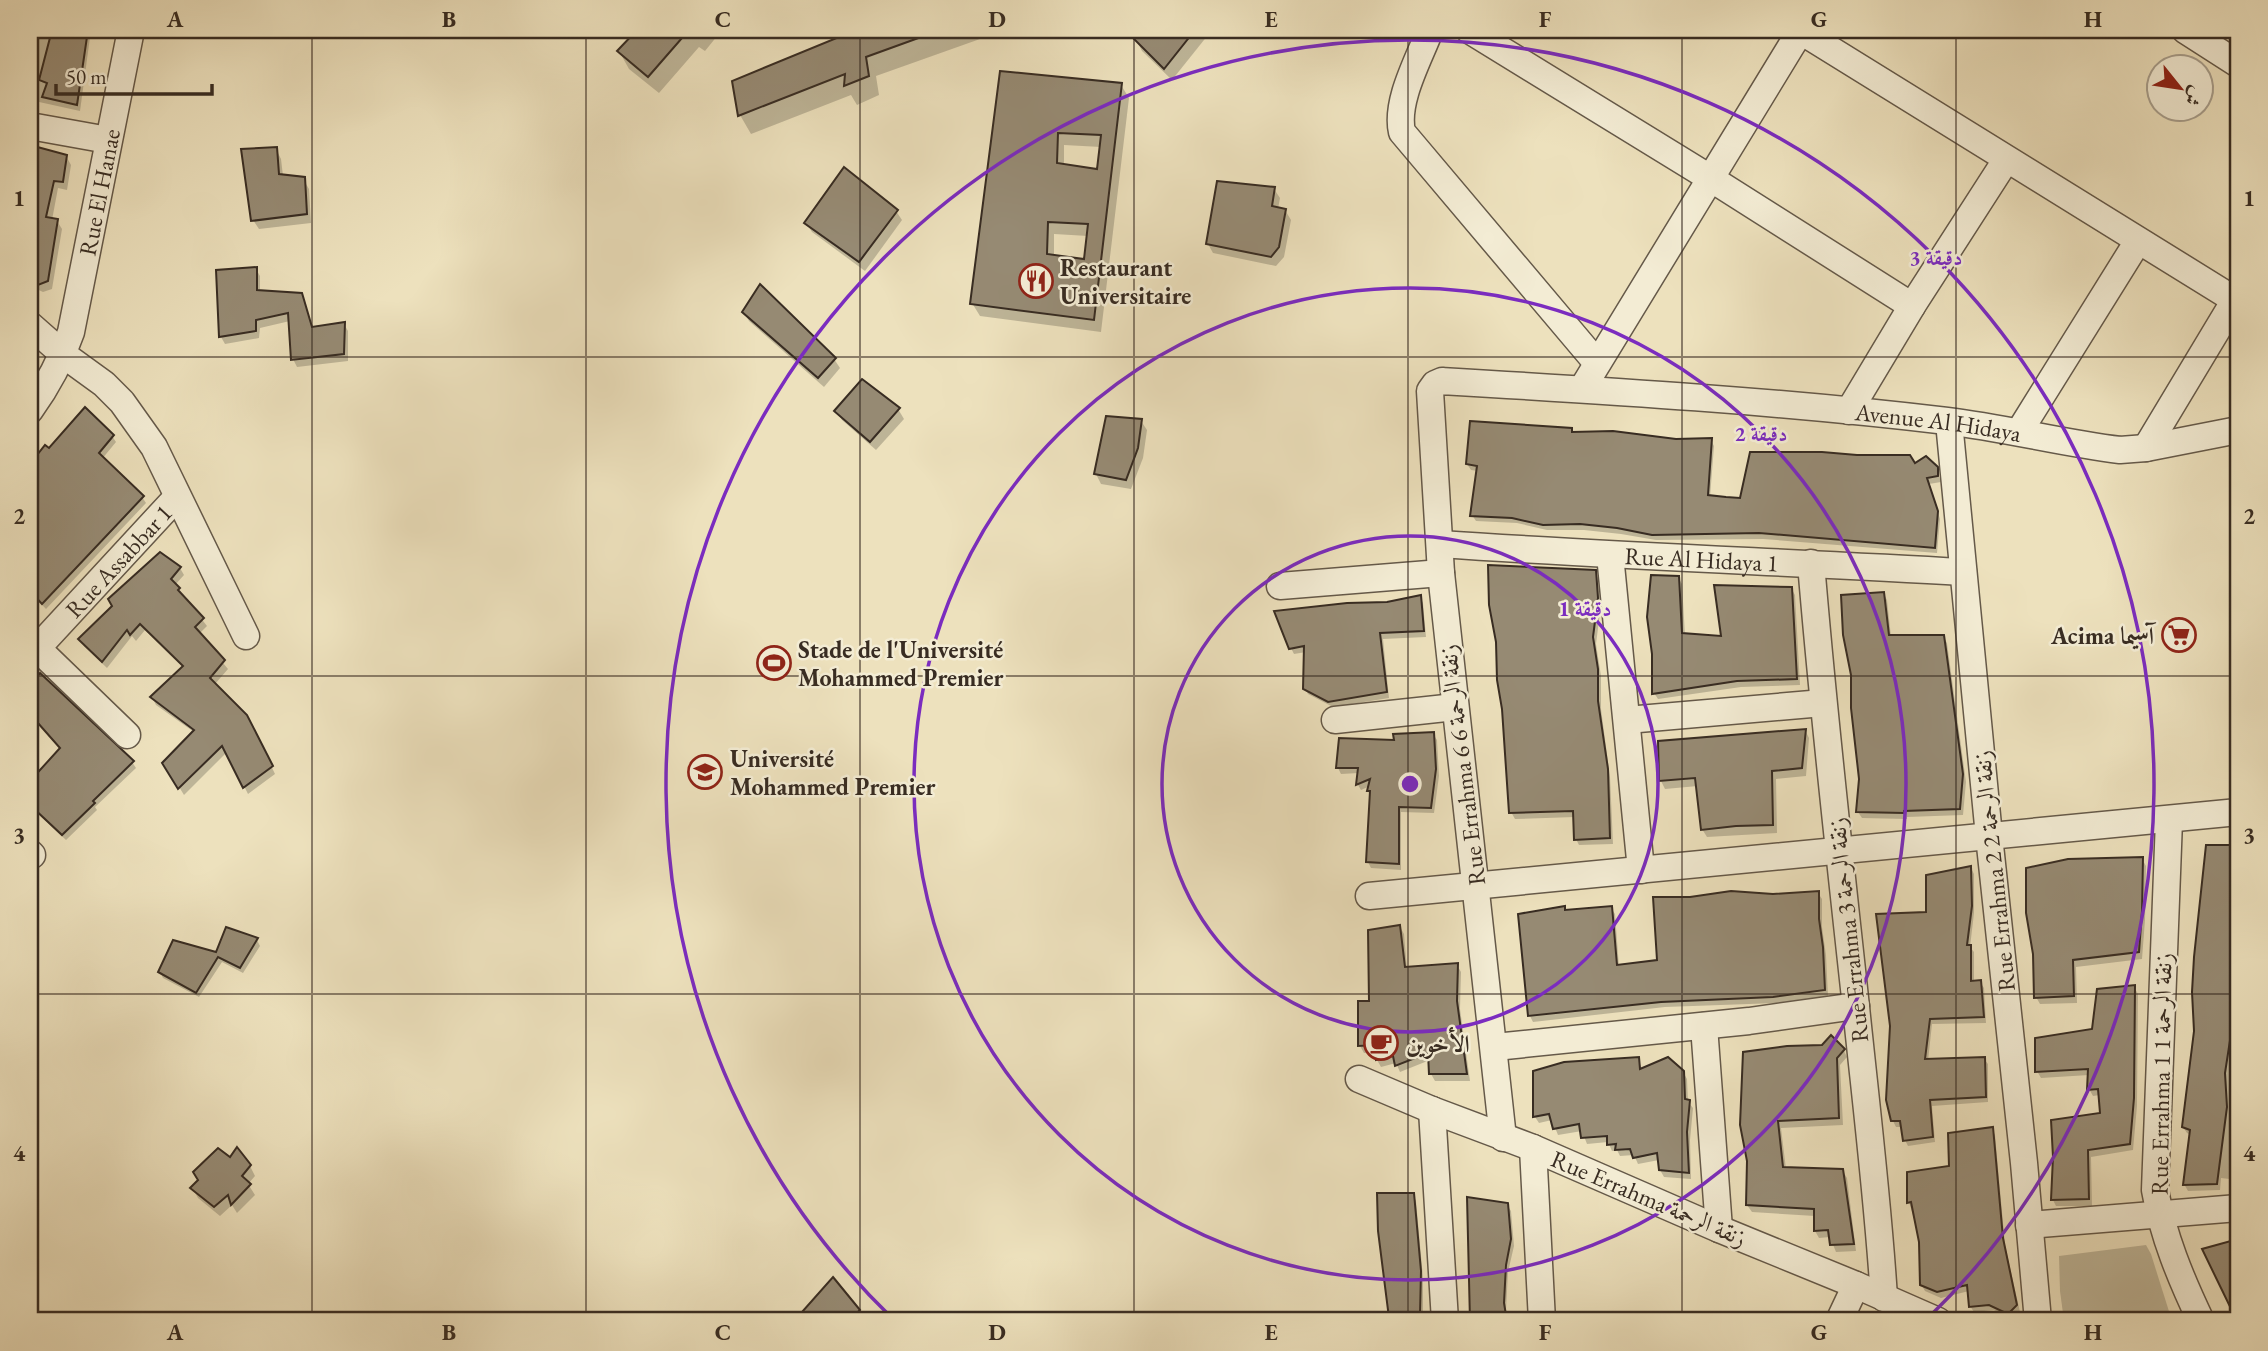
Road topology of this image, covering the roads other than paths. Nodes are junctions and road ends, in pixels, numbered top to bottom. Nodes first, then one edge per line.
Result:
1 (131, 30) edge
2 (1430, 30) edge
3 (1469, 30) edge
4 (1800, 30) edge
5 (2185, 30) edge
6 (2238, 64) edge
7 (30, 126) edge
8 (108, 140) junction
9 (2006, 160) junction
10 (1710, 178) junction
11 (2138, 241) junction
12 (2237, 297) edge
13 (1912, 306) junction
14 (30, 325) edge
15 (64, 355) junction
16 (1597, 363) junction
17 (1582, 389) junction
18 (1430, 391) joint
19 (30, 410) edge
20 (1849, 411) junction
21 (1949, 422) junction
22 (2238, 430) edge
23 (2019, 432) junction
24 (2147, 448) junction
25 (177, 497) junction
26 (1440, 544) junction
27 (1610, 555) junction
28 (1811, 563) junction
29 (1963, 572) junction
30 (1441, 573) junction
31 (1280, 586) dead end
32 (246, 636) dead end
33 (33, 652) edge
34 (1822, 702) junction
35 (1455, 707) junction
36 (1335, 720) dead end
37 (1627, 720) junction
38 (127, 735) dead end
39 (2238, 812) edge
40 (2169, 820) junction
41 (1989, 836) junction
42 (1840, 852) junction
43 (1641, 870) junction
44 (1476, 885) junction
45 (1369, 895) dead end
46 (1856, 1006) junction
47 (1704, 1026) junction
48 (1495, 1047) junction
49 (1359, 1079) dead end
50 (1432, 1110) junction
51 (1503, 1138) junction
52 (1532, 1148) junction
53 (2238, 1208) edge
54 (2159, 1214) junction
55 (2029, 1225) junction
56 (1719, 1229) junction
57 (1856, 1285) junction
58 (1884, 1298) junction
59 (1547, 1319) edge
60 (1445, 1321) edge
61 (1839, 1321) edge
62 (1938, 1321) edge
63 (2038, 1321) edge
64 (2201, 1321) edge

1 - 8 street, Rue El Hanae
2 - 16 street
3 - 10 street
4 - 9 street
4 - 10 street
5 - 6 street
7 - 8 street
8 - 15 street, Rue El Hanae
9 - 11 street
9 - 13 street
10 - 13 street
10 - 16 street
11 - 12 street
11 - 23 street
12 - 24 street
13 - 20 street
14 - 15 street
15 - 19 street, Rue El Hanae
15 - 25 street
16 - 17 street
17 - 18 street, Avenue Al Hidaya
17 - 20 street, Avenue Al Hidaya
18 - 26 street, Rue Errahma 6 6 زنقة الرحمة
20 - 21 street, Avenue Al Hidaya
21 - 23 street, Avenue Al Hidaya
21 - 29 street, Rue Errahma 2 2 زنقة الرحمة
22 - 24 street, Avenue Al Hidaya
23 - 24 street, Avenue Al Hidaya
25 - 32 street
25 - 33 street, Rue Assabbar 1
26 - 27 street, Rue Al Hidaya 1
26 - 30 street, Rue Errahma 6 6 زنقة الرحمة
27 - 28 street, Rue Al Hidaya 1
27 - 37 street
28 - 29 street, Rue Al Hidaya 1
28 - 34 street, Rue Errahma 3 زنقة الرحمة
29 - 41 street, Rue Errahma 2 2 زنقة الرحمة
30 - 31 street
30 - 35 street, Rue Errahma 6 6 زنقة الرحمة
33 - 38 street
34 - 37 street
34 - 42 street, Rue Errahma 3 زنقة الرحمة
35 - 36 street
35 - 44 street, Rue Errahma 6 6 زنقة الرحمة
37 - 43 street
39 - 40 street
40 - 41 street
40 - 54 street, Rue Errahma 1 زنقة الرحمة 1
41 - 42 street
41 - 55 street, Rue Errahma 2 2 زنقة الرحمة
42 - 43 street
42 - 46 street, Rue Errahma 3 زنقة الرحمة
43 - 44 street
44 - 45 street
44 - 48 street, Rue Errahma 6 6 زنقة الرحمة
46 - 47 street
46 - 58 street, Rue Errahma 3 زنقة الرحمة
47 - 48 street
47 - 56 street
48 - 51 street, Rue Errahma 6 6 زنقة الرحمة
49 - 50 street, Rue Errahma زنقة الرحمة
50 - 51 street, Rue Errahma زنقة الرحمة
50 - 60 street
51 - 52 street, Rue Errahma زنقة الرحمة
52 - 56 street, Rue Errahma زنقة الرحمة
52 - 59 street
53 - 54 street
54 - 55 street
54 - 64 street, Rue Errahma 1 زنقة الرحمة 1
55 - 63 street, Rue Errahma 2 2 زنقة الرحمة
56 - 57 street, Rue Errahma زنقة الرحمة
57 - 58 street, Rue Errahma زنقة الرحمة
57 - 61 street
58 - 62 street, Rue Errahma زنقة الرحمة

